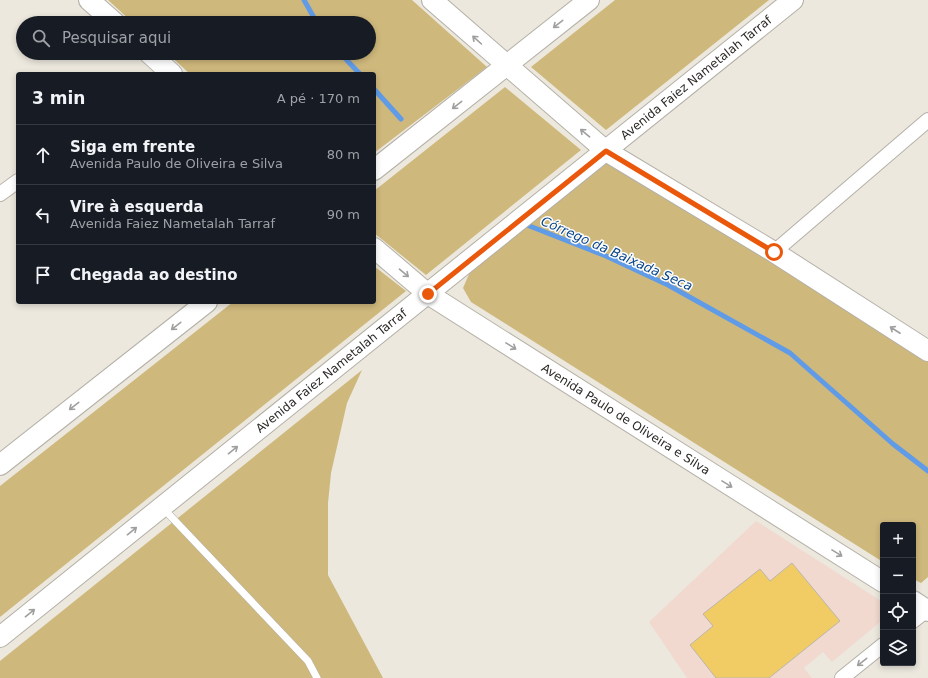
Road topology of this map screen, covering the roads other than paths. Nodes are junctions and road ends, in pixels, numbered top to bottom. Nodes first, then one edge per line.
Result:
1 (89, 0) edge
2 (432, 0) edge
3 (589, 0) edge
4 (793, 0) edge
5 (107, 16) edge
6 (155, 60) edge
7 (506, 66) junction
8 (165, 72) edge
9 (928, 120) edge
10 (606, 151) junction
11 (376, 168) edge
12 (16, 182) edge
13 (0, 194) edge
14 (376, 250) edge
15 (774, 252) junction
16 (428, 294) junction
17 (204, 304) edge
18 (928, 351) edge
19 (0, 465) edge
20 (162, 507) junction
21 (880, 580) edge
22 (0, 637) edge
23 (880, 647) edge
24 (317, 678) edge
25 (842, 678) edge

1 - 5 street
7 -> 2 street
3 -> 7 street
4 - 10 street, Avenida Faiez Nametalah Tarraf
6 - 8 street
10 -> 7 street
7 -> 11 street
9 - 15 street
10 - 15 street
10 - 16 street, Avenida Faiez Nametalah Tarraf
12 - 13 street
14 -> 16 street, Avenida Paulo de Oliveira e Silva
18 -> 15 street
20 -> 16 street, Avenida Faiez Nametalah Tarraf
16 -> 21 street, Avenida Paulo de Oliveira e Silva
17 -> 19 street
22 -> 20 street, Avenida Faiez Nametalah Tarraf
20 - 24 lane
23 -> 25 street

